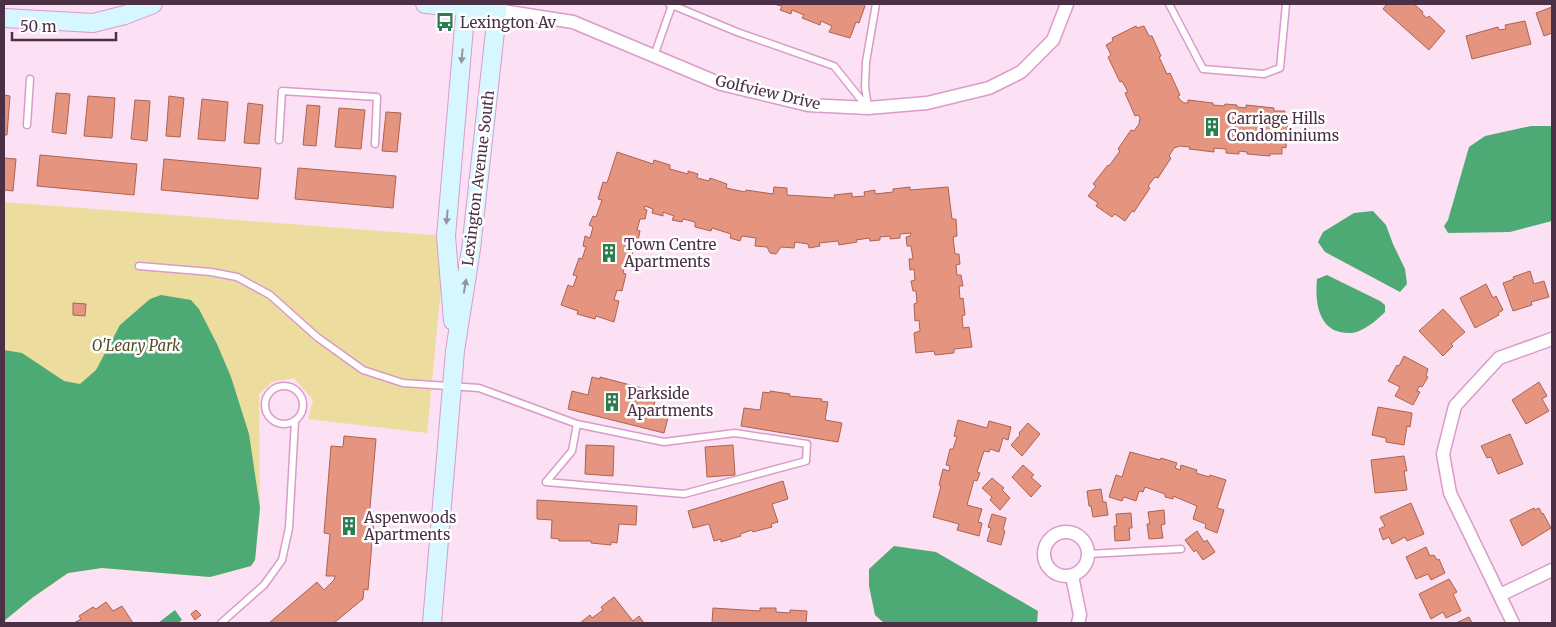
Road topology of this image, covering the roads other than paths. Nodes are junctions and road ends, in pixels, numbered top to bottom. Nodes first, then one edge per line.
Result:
1 (153, 4) edge
2 (425, 4) edge
3 (670, 4) edge
4 (876, 4) edge
5 (1067, 4) edge
6 (1169, 4) edge
7 (1286, 4) edge
8 (466, 5) edge
9 (497, 7) edge
10 (4, 18) edge
11 (654, 56) junction
12 (30, 79) dead end
13 (868, 108) junction
14 (27, 125) dead end
15 (279, 140) dead end
16 (375, 144) dead end
17 (139, 266) dead end
18 (1552, 339) edge
19 (456, 351) junction
20 (452, 386) junction
21 (295, 420) junction
22 (577, 424) junction
23 (1181, 549) dead end
24 (1089, 554) junction
25 (1552, 570) edge
26 (1072, 576) junction
27 (1500, 595) junction
28 (220, 623) edge
29 (432, 623) edge
30 (1078, 623) edge
31 (1514, 623) edge

1 - 10 street
2 - 8 street
3 - 11 lane
3 - 13 lane
4 - 13 lane
5 - 13 street, Golfview Drive
6 - 7 lane
8 - 9 street
8 -> 19 street, Lexington Avenue South
9 - 11 street, Golfview Drive
19 -> 9 street, Lexington Avenue South
11 - 13 street, Golfview Drive
12 - 14 lane
15 - 16 lane
17 - 20 lane
18 - 27 street
19 - 20 street, Lexington Avenue South
20 - 22 lane
20 - 29 street, Lexington Avenue South
21 - 21 lane
21 - 28 lane
22 - 22 lane
23 - 24 lane
24 - 26 street
24 - 26 street
25 - 27 street
26 - 30 street
27 - 31 street

